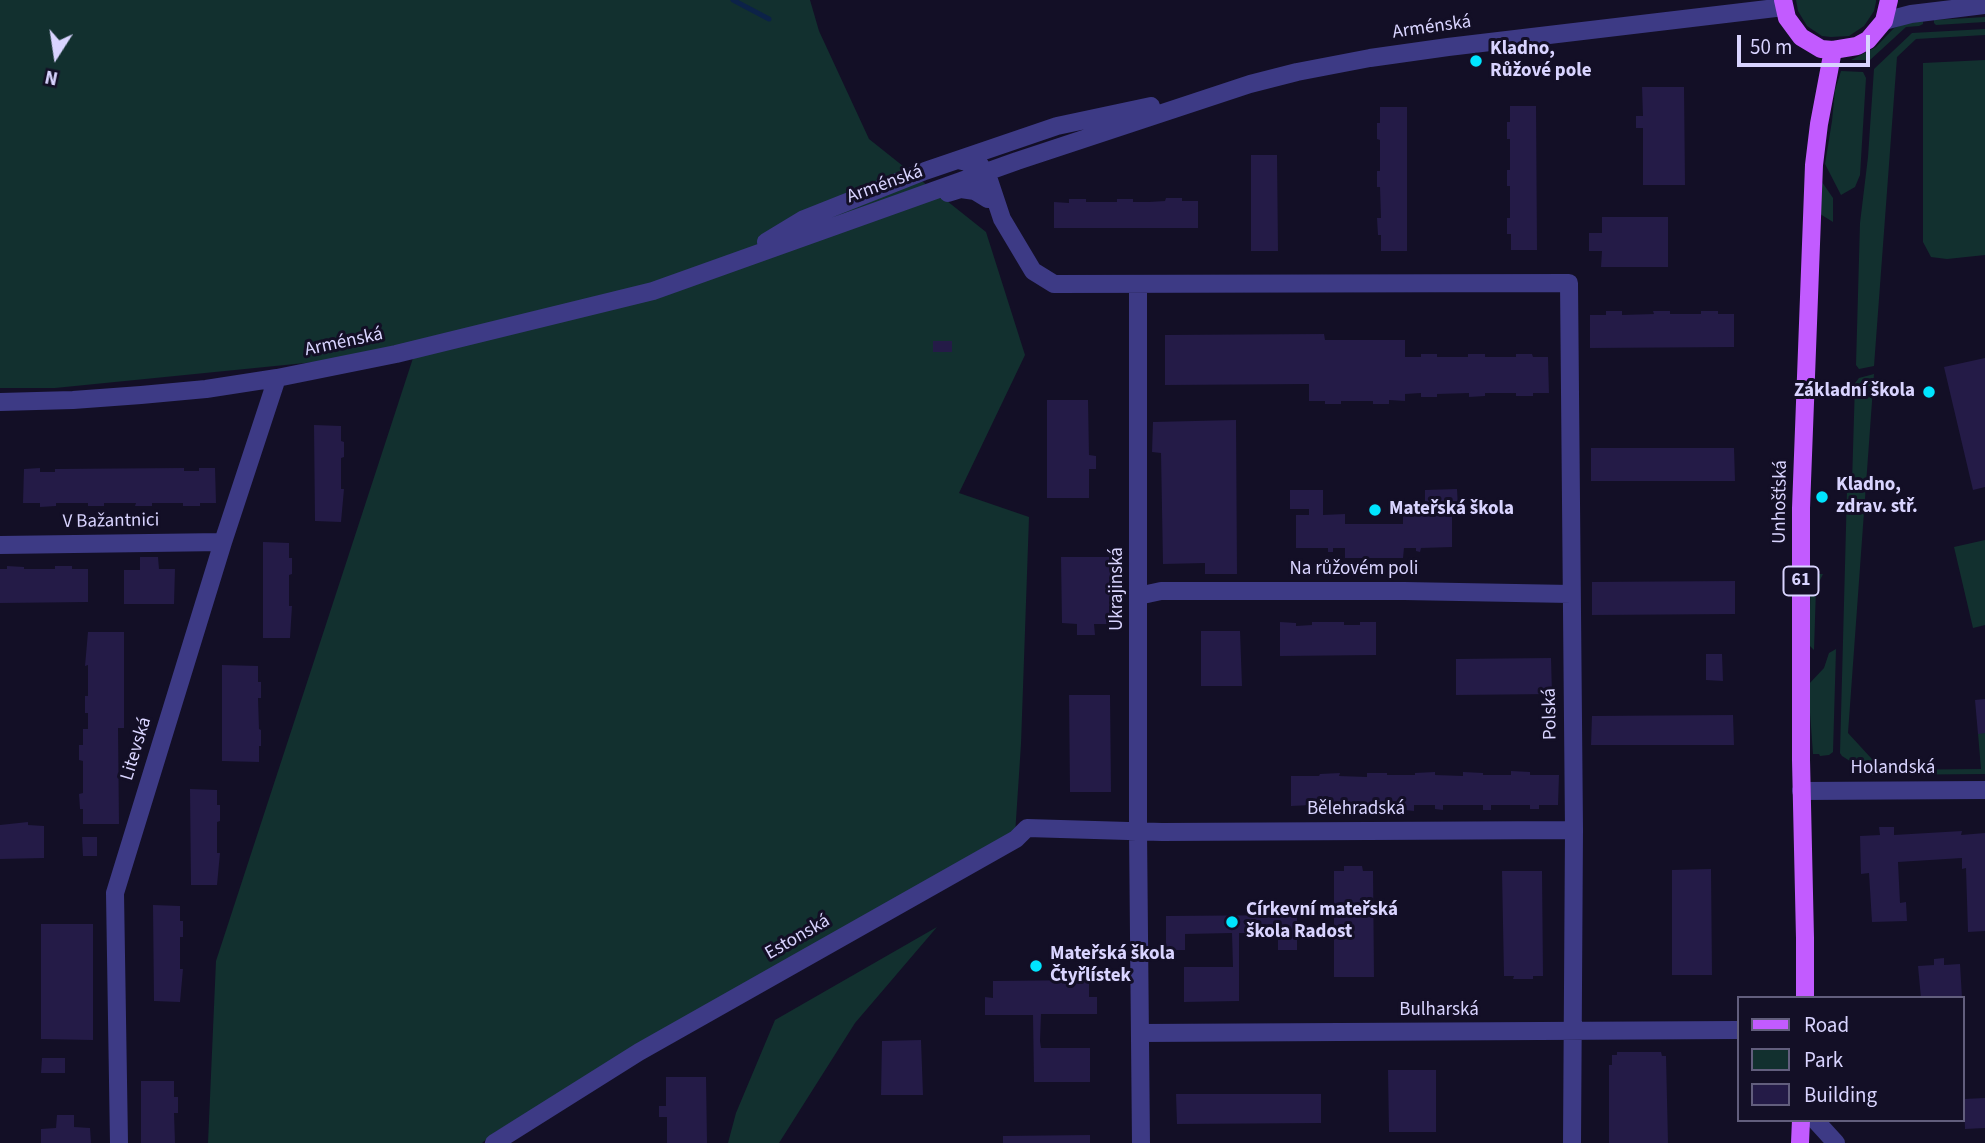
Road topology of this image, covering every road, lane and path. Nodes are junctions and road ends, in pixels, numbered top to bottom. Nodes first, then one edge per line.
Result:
1 (1889, 0) edge
2 (1979, 0) edge
3 (1985, 2) edge
4 (1784, 3) edge
5 (1884, 21) junction
6 (1833, 50) junction
7 (1250, 84) junction
8 (1156, 105) junction
9 (958, 160) junction
10 (1017, 161) junction
11 (984, 172) junction
12 (992, 200) junction
13 (768, 249) junction
14 (727, 265) junction
15 (1138, 284) junction
16 (277, 379) junction
17 (0, 402) edge
18 (223, 542) junction
19 (0, 545) edge
20 (1571, 594) junction
21 (1138, 596) junction
22 (1985, 790) edge
23 (1801, 791) junction
24 (1574, 830) junction
25 (1138, 831) junction
26 (1805, 996) edge
27 (1736, 1030) edge
28 (1572, 1031) junction
29 (1141, 1033) junction
30 (1801, 1122) edge
31 (1817, 1122) edge
32 (119, 1143) edge
33 (494, 1143) edge
34 (1141, 1143) edge
35 (1573, 1143) edge
36 (1800, 1143) edge
37 (1836, 1143) edge

1 - 5 main road
2 - 3 street
3 - 5 street
4 - 6 main road
4 - 7 street, Arménská
5 - 6 main road
6 - 23 main road, Unhošťská / 61
7 - 8 street
7 - 10 street, Arménská
8 - 9 street
8 - 11 street
9 - 11 street
9 - 14 street
10 - 11 street, Arménská
10 - 12 street
11 - 12 street
11 - 13 street, Arménská
12 - 13 street
12 - 15 street
13 - 14 street, Arménská
14 - 16 street, Arménská
15 - 20 street, Polská
15 - 21 street, Ukrajinská
16 - 17 street, Arménská
16 - 18 street, Litevská
18 - 19 street, V Bažantnici
18 - 32 street, Litevská
20 - 21 street, Na růžovém poli
20 - 24 street, Polská
21 - 25 street, Ukrajinská
22 - 23 street, Holandská
23 - 26 main road, Unhošťská / 61
24 - 25 street, Bělehradská
24 - 28 street, Polská
25 - 29 street, Ukrajinská
25 - 33 street, Estonská
27 - 28 street, Bulharská
28 - 29 street, Bulharská
28 - 35 street, Polská
29 - 34 street, Ukrajinská
30 - 36 main road
31 - 37 street

